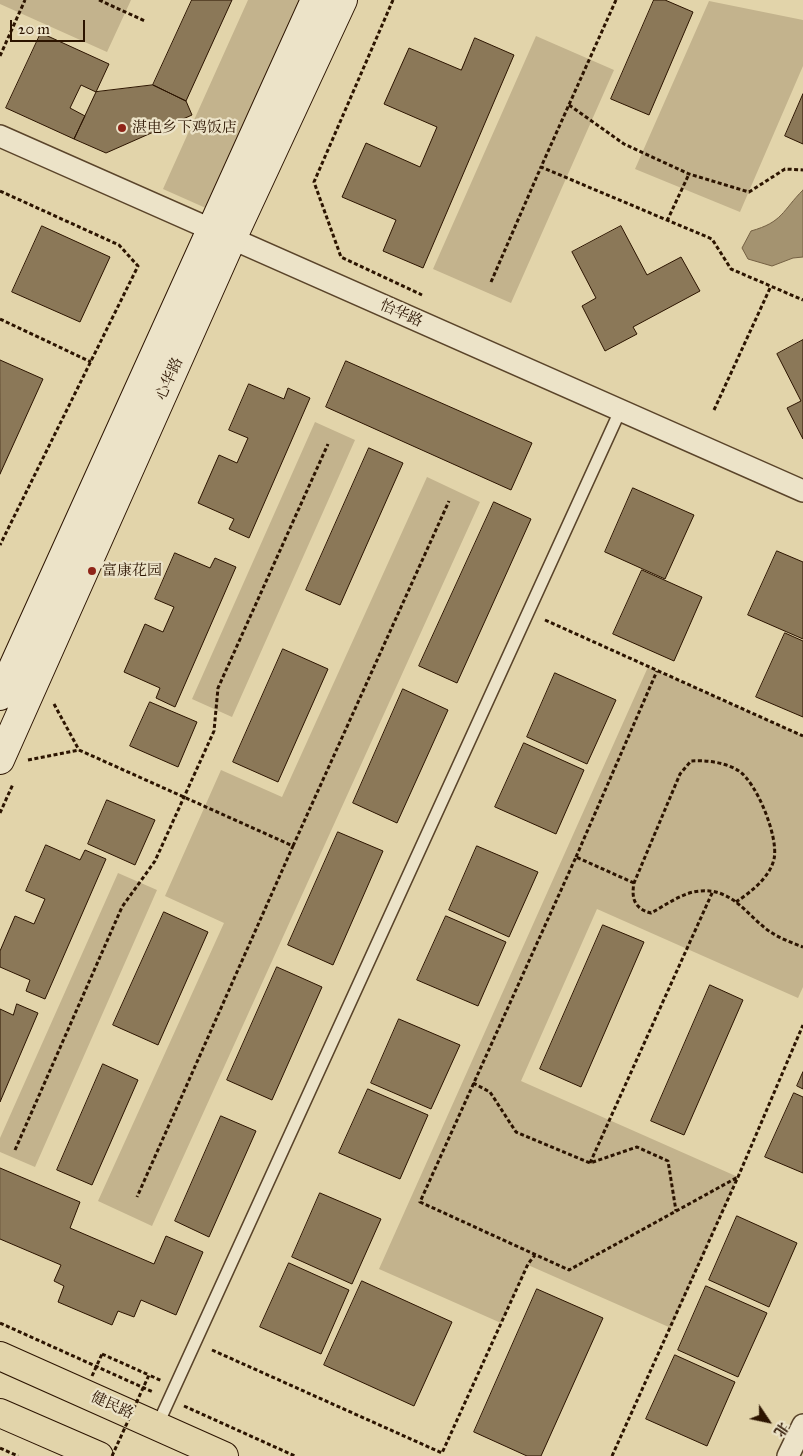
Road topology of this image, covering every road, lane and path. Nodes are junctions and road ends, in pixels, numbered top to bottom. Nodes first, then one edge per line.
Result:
1 (25, 0) edge
2 (99, 0) edge
3 (315, 0) edge
4 (342, 0) edge
5 (393, 0) edge
6 (616, 0) edge
7 (145, 21) dead end
8 (0, 56) edge
9 (569, 105) junction
10 (0, 136) edge
11 (541, 167) junction
12 (803, 170) edge
13 (689, 174) junction
14 (0, 192) edge
15 (667, 220) junction
16 (221, 234) junction
17 (490, 282) dead end
18 (771, 286) junction
19 (430, 299) dead end
20 (803, 300) edge
21 (0, 319) edge
22 (90, 362) junction
23 (620, 410) junction
24 (714, 410) dead end
25 (328, 444) dead end
26 (803, 491) edge
27 (449, 501) dead end
28 (0, 545) edge
29 (528, 613) junction
30 (657, 671) junction
31 (38, 674) junction
32 (0, 696) edge
33 (803, 736) edge
34 (79, 750) junction
35 (12, 767) edge
36 (183, 798) junction
37 (0, 813) edge
38 (293, 846) junction
39 (576, 857) junction
40 (634, 883) junction
41 (713, 891) junction
42 (736, 902) junction
43 (803, 947) edge
44 (803, 1025) edge
45 (473, 1083) junction
46 (15, 1150) dead end
47 (590, 1163) junction
48 (738, 1177) junction
49 (137, 1197) dead end
50 (676, 1211) junction
51 (535, 1255) junction
52 (0, 1323) edge
53 (194, 1342) junction
54 (0, 1356) edge
55 (148, 1374) junction
56 (92, 1376) dead end
57 (162, 1381) dead end
58 (168, 1399) junction
59 (0, 1413) edge
60 (803, 1425) edge
61 (157, 1426) junction
62 (0, 1448) edge
63 (442, 1453) junction
64 (18, 1456) edge
65 (99, 1456) edge
66 (112, 1456) edge
67 (224, 1456) edge
68 (295, 1456) edge
69 (448, 1456) edge
70 (612, 1456) edge
71 (788, 1456) edge

1 - 8 path
2 - 7 path
3 - 16 street, 心华路
4 - 16 street, 心华路
5 - 19 path
6 - 9 path
9 - 11 path
9 - 13 path
10 - 16 street, 怡华路
11 - 15 path
11 - 17 path
12 - 13 path
13 - 15 path
14 - 22 path
15 - 18 path
16 - 23 street, 怡华路
16 - 31 street, 心华路
16 - 32 street, 心华路
18 - 20 path
18 - 24 path
21 - 22 path
22 - 28 path
23 - 26 street, 怡华路
23 - 29 lane
25 - 36 path
27 - 38 path
29 - 30 path
29 - 53 lane
30 - 33 path
30 - 39 path
31 - 34 path
31 - 35 street, 心华路
34 - 35 path
34 - 36 path
35 - 37 path
36 - 38 path
36 - 46 path
38 - 49 path
39 - 40 path
39 - 45 path
40 - 41 path
40 - 42 path
41 - 42 path
41 - 47 path
42 - 43 path
44 - 48 path
45 - 47 path
45 - 51 path
47 - 50 path
48 - 50 path
48 - 70 path
50 - 51 path
51 - 63 path
52 - 58 path
53 - 58 lane
53 - 63 path
54 - 61 main road, 健民路
55 - 56 path, bridge
55 - 57 path, bridge
55 - 66 path, bridge
58 - 61 lane
58 - 68 path
59 - 65 main road
60 - 71 street
61 - 67 main road, 健民路
62 - 64 path
63 - 69 path

